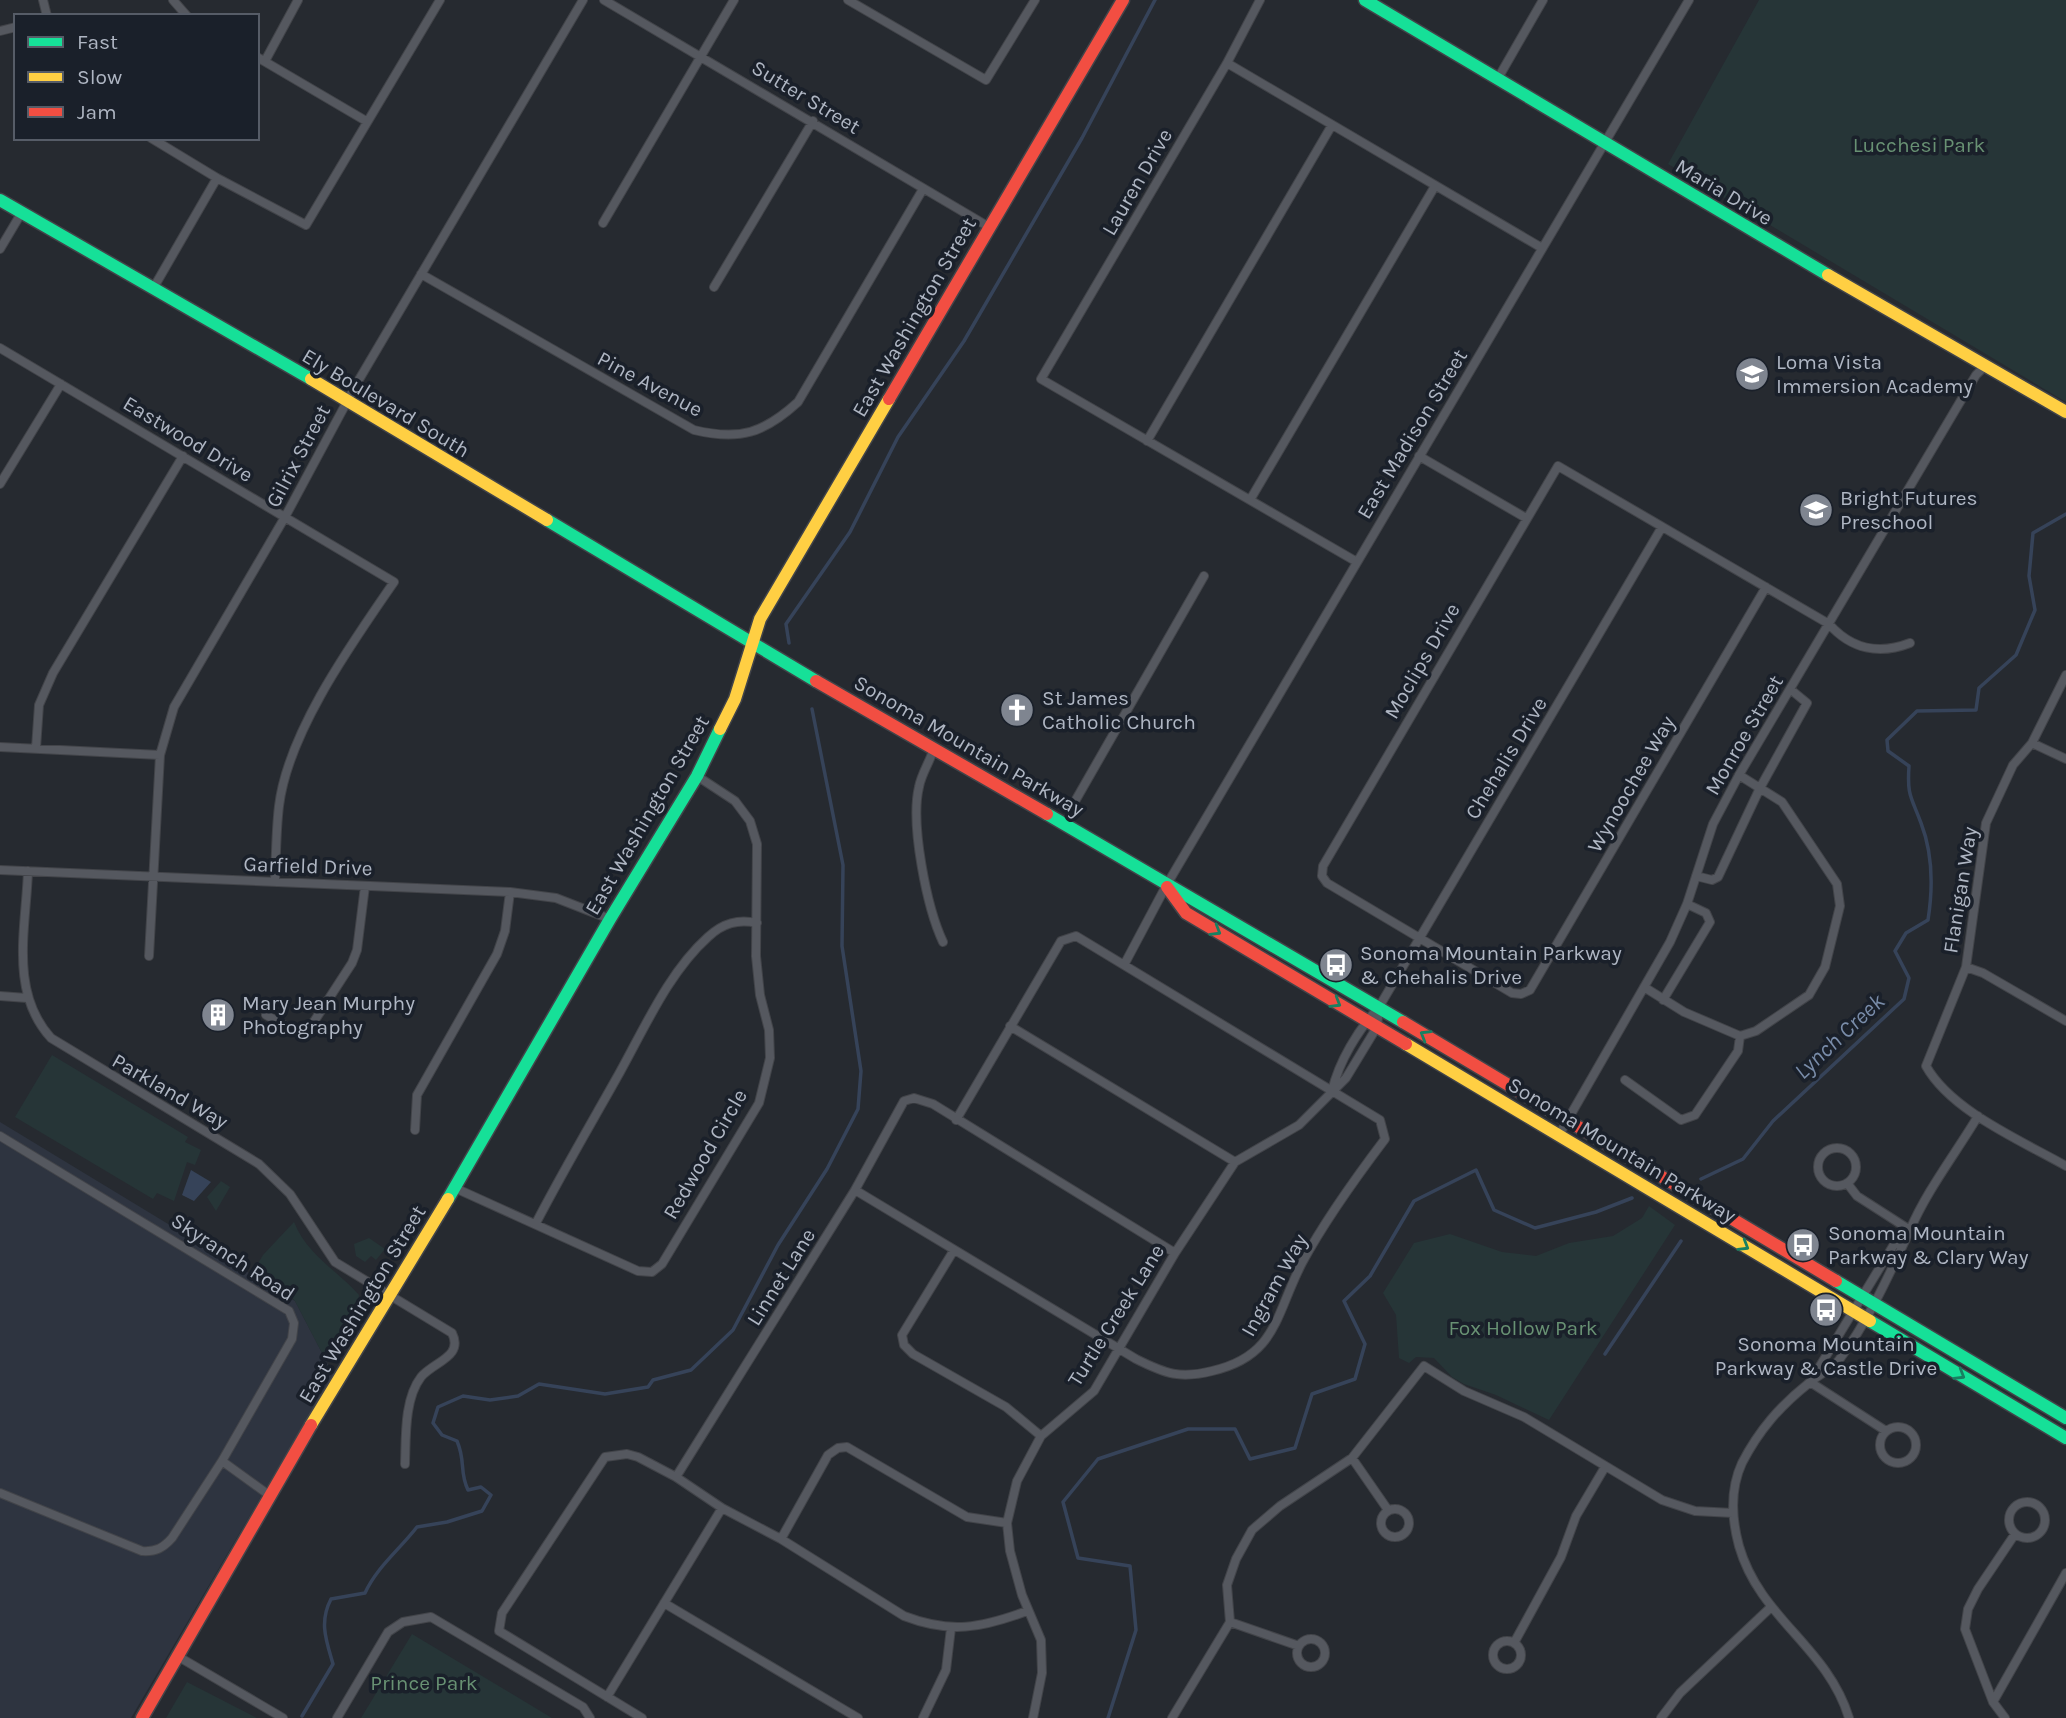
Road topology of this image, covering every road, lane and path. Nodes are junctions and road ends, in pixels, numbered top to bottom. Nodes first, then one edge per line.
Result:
1 (173, 0) edge
2 (298, 0) edge
3 (440, 0) edge
4 (583, 0) edge
5 (604, 0) edge
6 (734, 0) edge
7 (848, 0) edge
8 (1035, 0) edge
9 (1123, 0) edge
10 (1260, 0) edge
11 (1366, 0) edge
12 (1543, 0) edge
13 (1689, 0) edge
14 (185, 14) edge
15 (701, 55) junction
16 (261, 59) edge
17 (1227, 63) junction
18 (1497, 80) junction
19 (366, 121) junction
20 (813, 121) junction
21 (1332, 125) junction
22 (155, 140) edge
23 (1605, 143) junction
24 (217, 178) junction
25 (1436, 186) junction
26 (923, 189) junction
27 (0, 200) edge
28 (22, 212) junction
29 (603, 223) dead end
30 (989, 227) junction
31 (0, 248) edge
32 (1542, 248) junction
33 (421, 274) junction
34 (154, 287) junction
35 (714, 287) dead end
36 (0, 348) edge
37 (1985, 366) junction
38 (61, 384) junction
39 (347, 401) junction
40 (2066, 412) edge
41 (1147, 441) junction
42 (183, 456) junction
43 (1419, 456) junction
44 (0, 484) edge
45 (1250, 500) junction
46 (285, 517) junction
47 (1526, 518) junction
48 (1662, 527) junction
49 (1357, 562) junction
50 (1204, 576) dead end
51 (1766, 587) junction
52 (1829, 624) junction
53 (752, 640) junction
54 (1910, 643) dead end
55 (2066, 675) edge
56 (1790, 690) junction
57 (2032, 743) junction
58 (0, 747) edge
59 (36, 748) junction
60 (933, 751) junction
61 (160, 755) junction
62 (2066, 759) edge
63 (1739, 775) junction
64 (697, 776) junction
65 (1760, 788) junction
66 (1068, 826) junction
67 (0, 870) edge
68 (28, 871) junction
69 (1696, 876) junction
70 (153, 877) junction
71 (275, 881) junction
72 (365, 886) junction
73 (1166, 886) junction
74 (510, 892) junction
75 (1687, 904) junction
76 (610, 919) junction
77 (757, 923) junction
78 (1420, 937) junction
79 (943, 942) dead end
80 (149, 956) dead end
81 (1124, 965) junction
82 (1966, 967) junction
83 (1644, 987) junction
84 (0, 996) edge
85 (27, 998) junction
86 (1663, 1000) junction
87 (1379, 1007) junction
88 (266, 1015) dead end
89 (2066, 1021) edge
90 (1372, 1024) junction
91 (1010, 1026) junction
92 (1740, 1036) junction
93 (1625, 1080) dead end
94 (1332, 1091) junction
95 (1978, 1116) junction
96 (956, 1120) junction
97 (1568, 1120) junction
98 (415, 1130) dead end
99 (1559, 1135) junction
100 (0, 1136) edge
101 (1235, 1162) junction
102 (2066, 1166) edge
103 (1847, 1183) junction
104 (455, 1188) junction
105 (855, 1191) junction
106 (536, 1223) junction
107 (1910, 1230) junction
108 (954, 1250) junction
109 (1175, 1253) junction
110 (390, 1296) junction
111 (1867, 1299) junction
112 (1858, 1314) junction
113 (1120, 1349) junction
114 (1810, 1382) junction
115 (2066, 1418) edge
116 (1886, 1431) junction
117 (1041, 1436) junction
118 (2066, 1438) edge
119 (1352, 1458) junction
120 (222, 1461) junction
121 (405, 1464) dead end
122 (1605, 1467) junction
123 (676, 1477) junction
124 (0, 1493) edge
125 (269, 1495) junction
126 (722, 1508) junction
127 (1388, 1510) dead end
128 (1732, 1513) junction
129 (1007, 1524) junction
130 (2015, 1534) junction
131 (781, 1539) junction
132 (2066, 1573) edge
133 (664, 1603) junction
134 (1770, 1608) junction
135 (1027, 1611) junction
136 (1230, 1622) junction
137 (951, 1628) junction
138 (1514, 1643) dead end
139 (1298, 1646) dead end
140 (178, 1657) junction
141 (607, 1698) junction
142 (1993, 1702) junction
143 (142, 1718) edge
144 (283, 1718) edge
145 (337, 1718) edge
146 (590, 1718) edge
147 (642, 1718) edge
148 (858, 1718) edge
149 (923, 1718) edge
150 (1033, 1718) edge
151 (1172, 1718) edge
152 (1661, 1718) edge
153 (1849, 1718) edge
154 (2006, 1718) edge

1 - 14 street
2 - 16 street
3 - 19 street
4 - 33 street, Gilrix Street
5 - 15 street, Sutter Street
6 - 15 street
7 - 8 street
9 - 30 main road, East Washington Street
10 - 17 street, Lauren Drive
11 - 18 main road, Maria Drive
12 - 18 street
13 - 23 street, East Madison Street
15 - 20 street, Sutter Street
15 - 29 street
16 - 19 street
17 - 21 street
17 - 41 street, Lauren Drive
18 - 23 main road, Maria Drive
19 - 24 street
20 - 26 street, Sutter Street
20 - 35 street
21 - 25 street
21 - 41 street
22 - 24 street
23 - 32 street, East Madison Street
23 - 37 main road, Maria Drive
24 - 34 street
25 - 32 street
25 - 45 street
26 - 30 street, Sutter Street
26 - 33 street, Pine Avenue
27 - 28 main road, Ely Boulevard South
28 - 31 street
28 - 34 main road, Ely Boulevard South
30 - 53 main road, East Washington Street
32 - 43 street, East Madison Street
33 - 39 street, Gilrix Street
34 - 39 main road, Ely Boulevard South
36 - 38 street, Eastwood Drive
37 - 40 main road, Maria Drive
37 - 52 street, Monroe Street
38 - 42 street, Eastwood Drive
38 - 44 street
39 - 46 street, Gilrix Street
39 - 53 main road, Ely Boulevard South
41 - 45 street
42 - 46 street, Eastwood Drive
42 - 59 street
43 - 47 street
43 - 49 street, East Madison Street
45 - 49 street
46 - 61 street, Gilrix Street
46 - 71 street, Eastwood Drive
47 - 48 street, Moclips Drive
47 - 78 street, Moclips Drive
48 - 51 street
48 - 78 street, Chehalis Drive
49 - 73 street, East Madison Street
50 - 66 street
51 - 52 street
51 - 78 street, Wynoochee Way
52 - 54 street
52 - 56 street, Monroe Street
53 - 60 main road, Sonoma Mountain Parkway
53 - 64 main road, East Washington Street
55 - 57 street, Flanigan Way
56 - 63 street, Monroe Street
56 - 65 street
57 - 62 street
57 - 82 street, Flanigan Way
58 - 59 street
59 - 61 street
60 - 66 main road, Sonoma Mountain Parkway
60 - 79 street
61 - 70 street, Gilrix Street
63 - 65 street
63 - 69 street, Monroe Street
64 - 76 main road, East Washington Street
64 - 77 street, Redwood Circle
65 - 69 street
65 - 92 street
66 - 73 main road, Sonoma Mountain Parkway
67 - 68 street, Garfield Drive
68 - 70 street, Garfield Drive
68 - 85 street, Parkland Way
69 - 75 street, Monroe Street
70 - 71 street, Garfield Drive
70 - 80 street, Gilrix Street
71 - 72 street, Garfield Drive
72 - 74 street, Garfield Drive
72 - 88 street
73 - 81 street
73 - 87 main road, Sonoma Mountain Parkway
73 -> 90 main road, Sonoma Mountain Parkway
74 - 76 street, Garfield Drive
74 - 98 street
75 - 83 street, Monroe Street
75 - 86 street
76 - 104 main road, East Washington Street
77 - 106 street
77 - 106 street, Redwood Circle
78 - 87 street, Chehalis Drive
81 - 91 street
81 - 94 street, Ingram Way
82 - 89 street
82 - 95 street, Flanigan Way
83 - 86 street
83 - 97 street, Monroe Street
84 - 85 street
85 - 110 street, Parkland Way
86 - 92 street
87 - 90 street, Turtle Creek Lane
97 -> 87 main road, Sonoma Mountain Parkway
90 - 94 street, Turtle Creek Lane
90 - 99 main road, Sonoma Mountain Parkway
91 - 96 street
91 - 101 street
92 - 93 street
94 - 101 street, Turtle Creek Lane
94 - 113 street, Ingram Way
95 - 102 street
95 - 107 street
96 - 105 street, Linnet Lane
96 - 109 street
97 - 99 street, Monroe Street
97 - 111 main road, Sonoma Mountain Parkway
99 -> 112 main road, Sonoma Mountain Parkway
100 - 120 street, Skyranch Road
101 - 109 street, Turtle Creek Lane
103 - 103 street
103 - 107 street
104 - 106 street, Redwood Circle
104 - 110 main road, East Washington Street
105 - 108 street, Ingram Way
105 - 123 street, Linnet Lane
107 - 111 street
107 - 111 street
108 - 113 street, Ingram Way
108 - 117 street
109 - 113 street, Turtle Creek Lane
110 - 121 street, Parkland Way
110 - 125 main road, East Washington Street
111 - 112 street
111 - 112 street
111 - 115 main road, Sonoma Mountain Parkway
112 - 114 street
112 - 114 street
112 -> 118 main road, Sonoma Mountain Parkway
113 - 117 street, Turtle Creek Lane
114 - 116 street
114 - 128 street
116 - 116 street
117 - 129 street, Turtle Creek Lane
119 - 122 street
119 - 127 street
119 - 136 street
120 - 124 street
120 - 125 street
122 - 128 street
122 - 138 street
123 - 126 street
123 - 141 street
125 - 140 main road, East Washington Street
126 - 131 street
126 - 133 street
128 - 134 street
129 - 131 street
129 - 135 street, Turtle Creek Lane
130 - 130 street
130 - 142 street
131 - 137 street
132 - 142 street
133 - 141 street
133 - 148 street
134 - 152 street
134 - 153 street
135 - 137 street
135 - 150 street, Turtle Creek Lane
136 - 139 street
136 - 151 street
137 - 149 street
140 - 143 main road, East Washington Street
140 - 144 street
141 - 147 street
142 - 154 street
145 - 146 street

